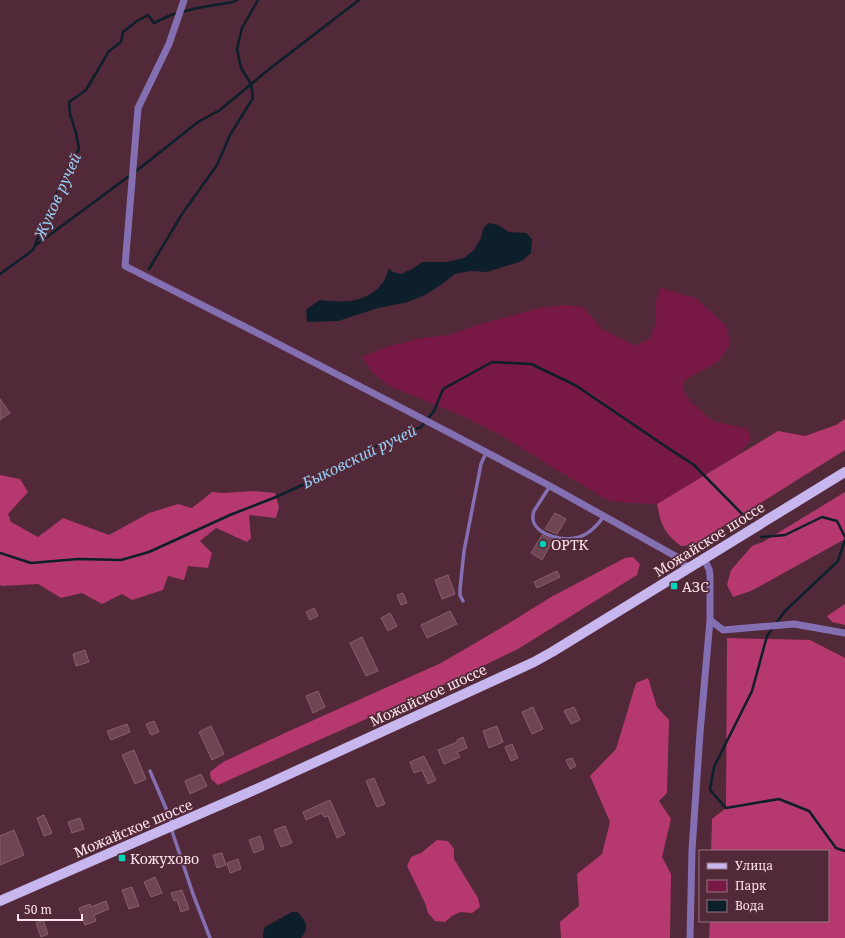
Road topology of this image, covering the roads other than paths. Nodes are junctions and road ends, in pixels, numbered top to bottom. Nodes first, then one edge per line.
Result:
1 (184, 0) edge
2 (486, 452) junction
3 (845, 472) edge
4 (550, 486) junction
5 (604, 516) junction
6 (704, 559) junction
7 (688, 568) junction
8 (463, 601) dead end
9 (710, 620) junction
10 (845, 633) edge
11 (150, 771) dead end
12 (172, 826) junction
13 (0, 901) edge
14 (210, 938) edge
15 (690, 938) edge

1 - 2 street
2 - 4 street
2 - 8 lane
3 - 6 main road, Можайское шоссе
4 - 5 street
4 - 5 lane
5 - 7 street
6 - 7 main road, Можайское шоссе
6 - 9 street
7 - 12 main road, Можайское шоссе
9 - 10 street
9 - 15 street
11 - 12 lane
12 - 13 main road, Можайское шоссе
12 - 14 lane

